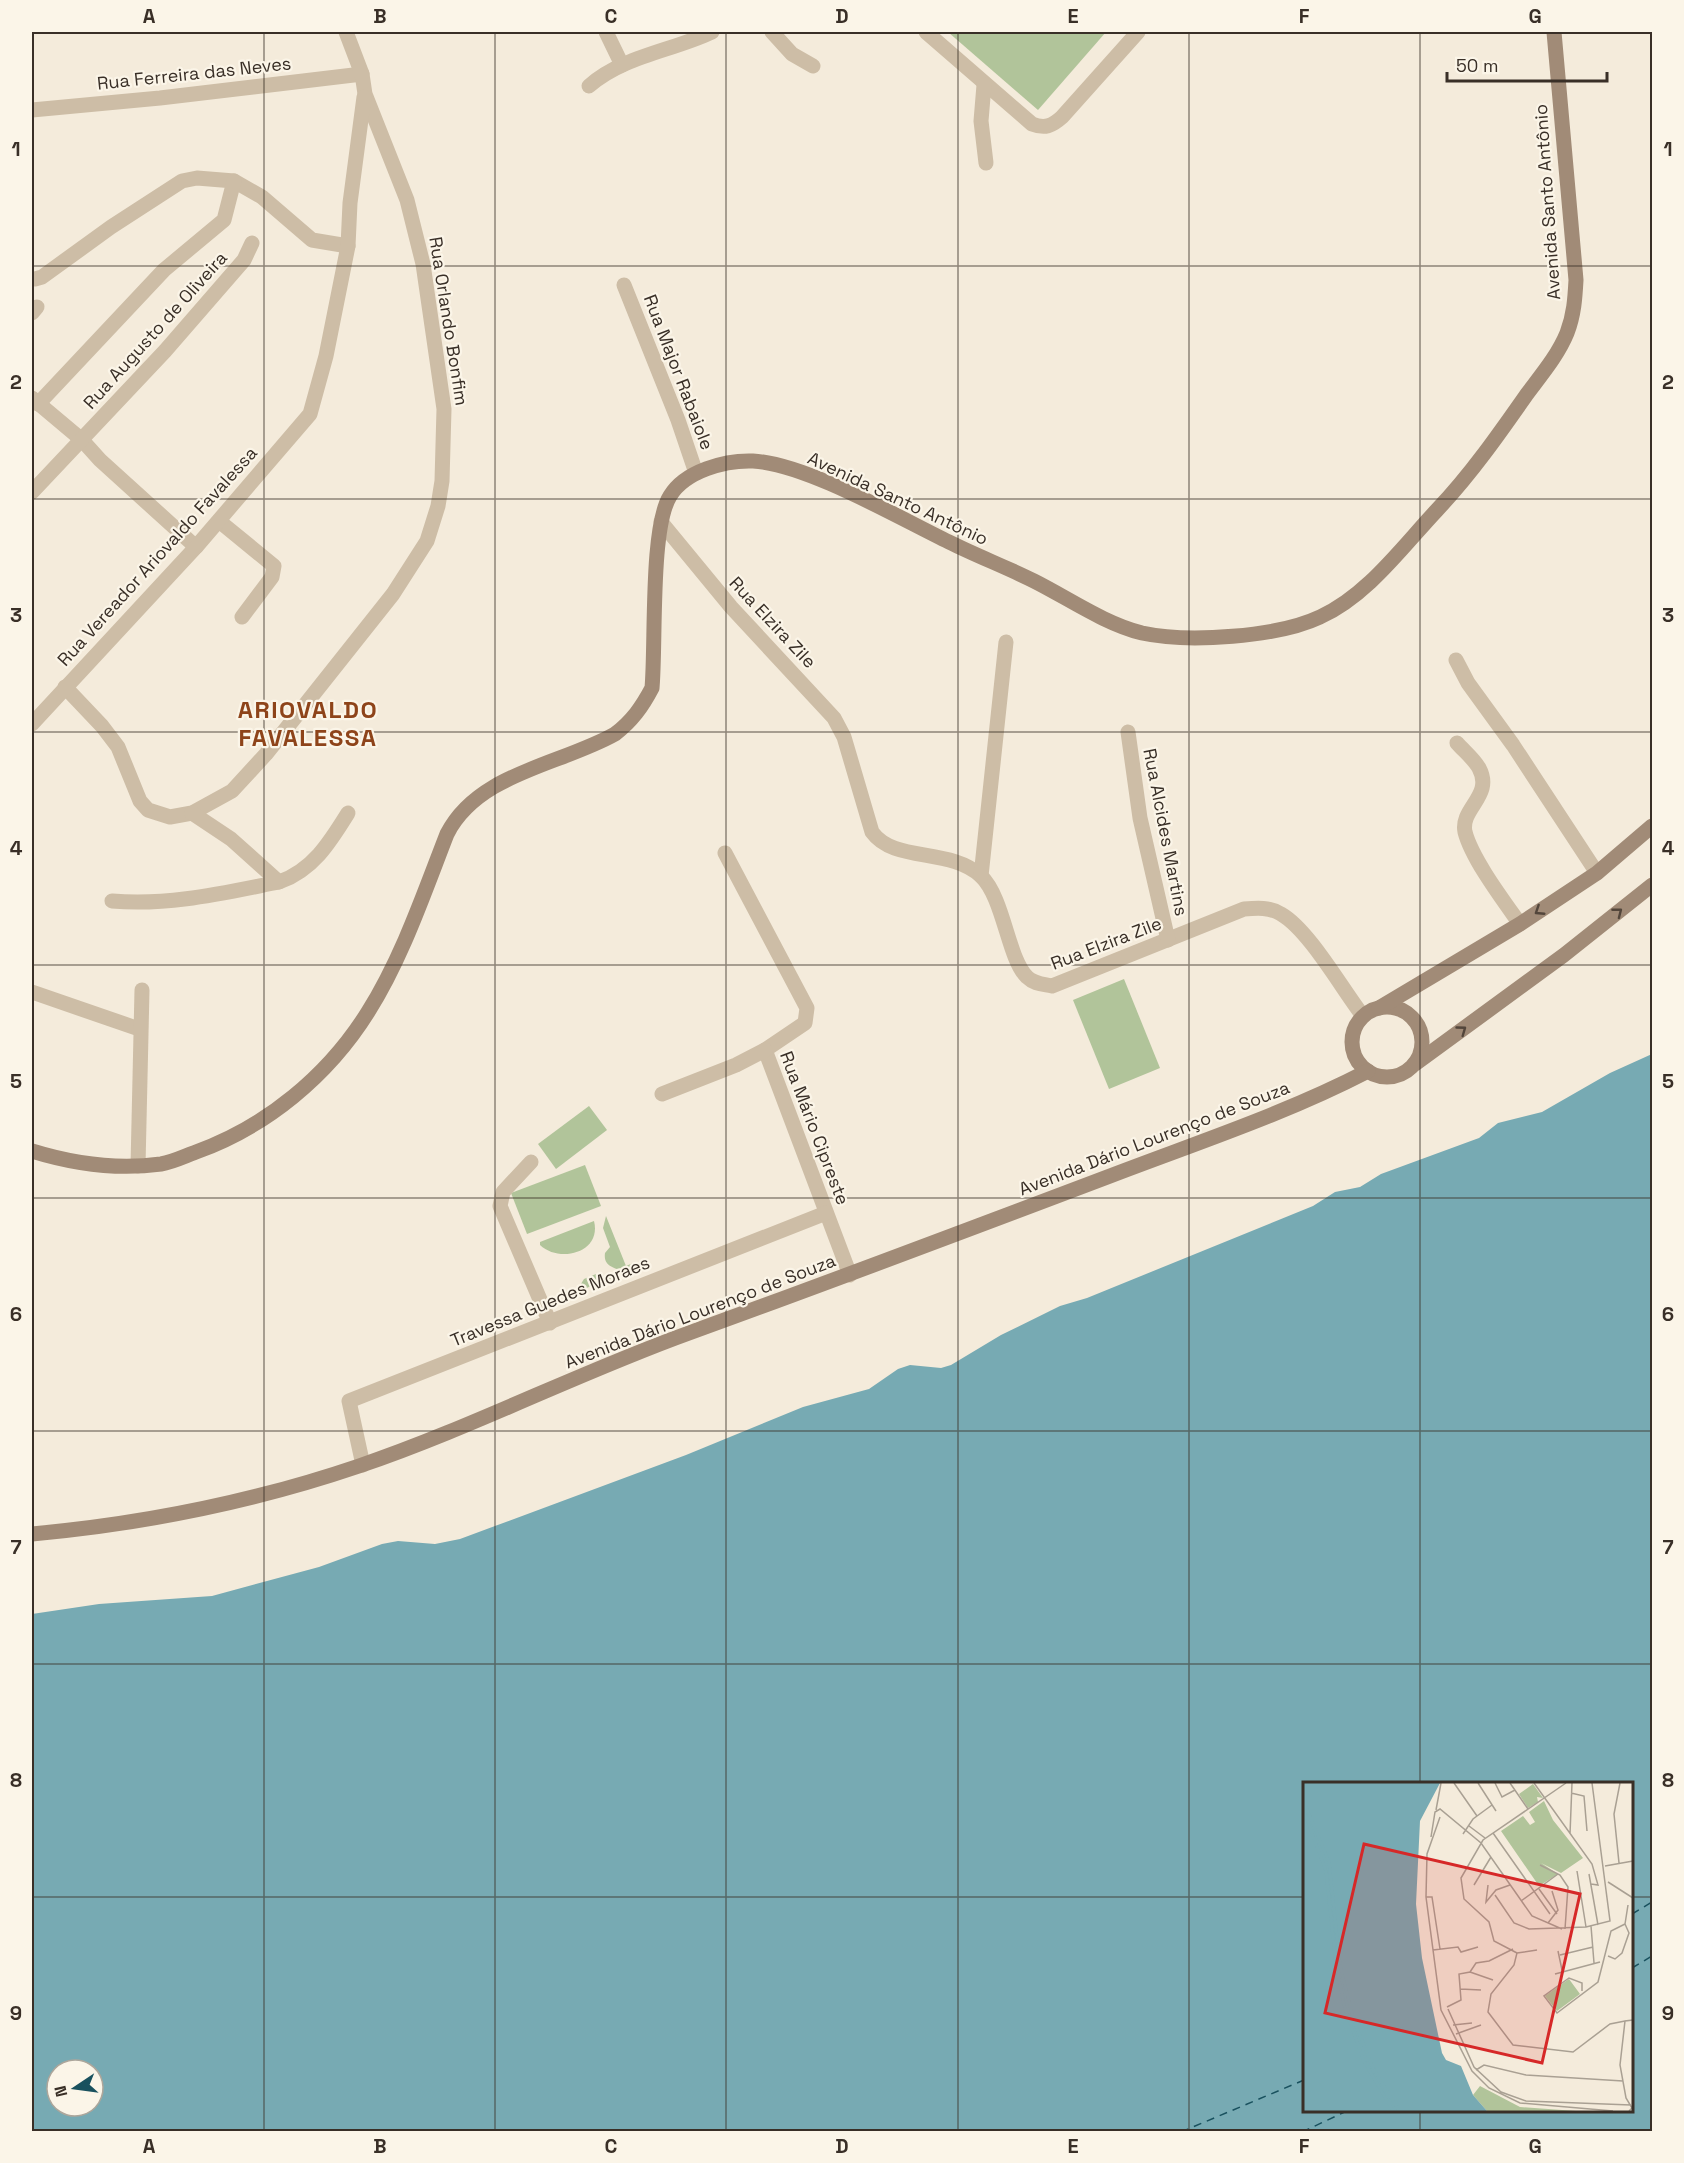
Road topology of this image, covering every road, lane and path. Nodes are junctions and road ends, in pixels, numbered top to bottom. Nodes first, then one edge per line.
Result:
1 (346, 32) edge
2 (606, 32) edge
3 (712, 32) edge
4 (771, 32) edge
5 (926, 32) edge
6 (1138, 32) edge
7 (1554, 32) edge
8 (622, 65) junction
9 (813, 66) dead end
10 (362, 74) junction
11 (984, 85) junction
12 (589, 86) dead end
13 (365, 94) junction
14 (32, 110) edge
15 (986, 163) dead end
16 (234, 181) junction
17 (252, 243) dead end
18 (348, 246) junction
19 (35, 279) dead end
20 (624, 285) dead end
21 (35, 401) edge
22 (82, 440) junction
23 (696, 473) junction
24 (32, 492) edge
25 (219, 521) junction
26 (661, 522) junction
27 (196, 548) junction
28 (243, 617) dead end
29 (1006, 642) dead end
30 (1456, 660) dead end
31 (65, 687) junction
32 (32, 724) edge
33 (1128, 732) dead end
34 (1457, 743) dead end
35 (192, 813) junction
36 (348, 813) dead end
37 (1653, 826) edge
38 (725, 853) dead end
39 (1597, 873) junction
40 (981, 876) junction
41 (279, 882) junction
42 (1653, 885) edge
43 (112, 901) dead end
44 (1520, 924) junction
45 (1168, 940) junction
46 (142, 990) dead end
47 (32, 992) edge
48 (1379, 1008) junction
49 (1363, 1017) junction
50 (139, 1029) junction
51 (765, 1050) junction
52 (1415, 1064) junction
53 (1368, 1071) junction
54 (662, 1094) dead end
55 (32, 1151) edge
56 (531, 1162) dead end
57 (138, 1166) junction
58 (826, 1213) junction
59 (850, 1275) junction
60 (550, 1323) junction
61 (363, 1465) junction
62 (32, 1534) edge

1 - 10 street
2 - 8 street
3 - 8 street
4 - 9 street
5 - 11 street
6 - 11 street
7 - 23 street, Avenida Santo Antônio
8 - 12 street
10 - 13 street
10 - 14 street, Rua Ferreira das Neves
11 - 15 street
13 - 18 street
13 - 35 street, Rua Orlando Bonfim
16 - 18 street
16 - 19 street
16 - 21 street
17 - 22 street, Rua Augusto de Oliveira
18 - 25 street, Rua Vereador Ariovaldo Favalessa
20 - 23 street, Rua Major Rabaiole
21 - 22 street
22 - 24 street, Rua Augusto de Oliveira
22 - 27 street
23 - 26 street, Avenida Santo Antônio
25 - 27 street, Rua Vereador Ariovaldo Favalessa
25 - 28 street
26 - 40 street, Rua Elzira Zile
26 - 57 street, Avenida Santo Antônio
27 - 31 street, Rua Vereador Ariovaldo Favalessa
29 - 40 street
30 - 39 street
31 - 32 street, Rua Vereador Ariovaldo Favalessa
31 - 35 street, Rua Orlando Bonfim
33 - 45 street, Rua Alcides Martins
34 - 44 street
35 - 41 street
36 - 41 street
37 - 39 street
38 - 51 street, Rua Mário Cipreste
39 -> 44 street
40 - 45 street, Rua Elzira Zile
41 - 43 street
52 -> 42 street
44 - 48 street
45 - 49 street, Rua Elzira Zile
46 - 50 street
47 - 50 street
48 - 49 street
48 - 52 street
49 - 53 street
50 - 57 street
51 - 54 street
51 - 58 street, Rua Mário Cipreste
52 - 53 street
53 - 59 street, Avenida Dário Lourenço de Souza
55 - 57 street, Avenida Santo Antônio
56 - 60 street
58 - 59 street, Rua Mário Cipreste
58 - 60 street, Travessa Guedes Moraes
59 - 61 street, Avenida Dário Lourenço de Souza
60 - 61 street, Travessa Guedes Moraes
61 - 62 street, Avenida Dário Lourenço de Souza

